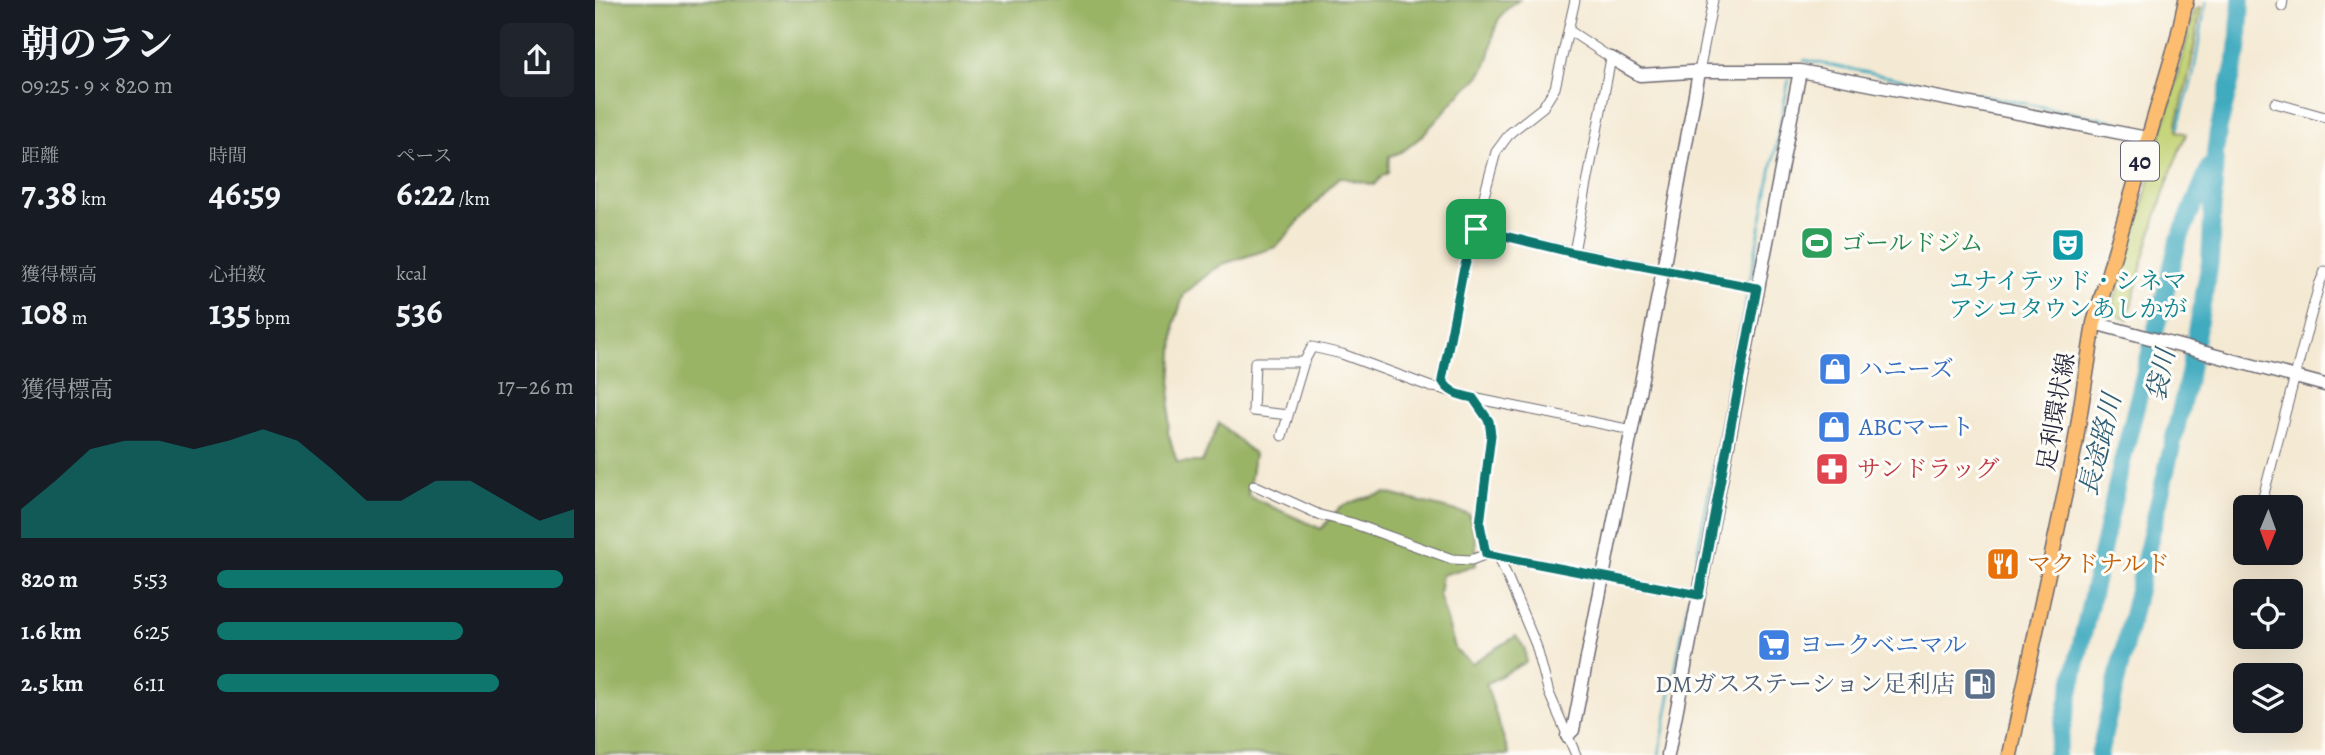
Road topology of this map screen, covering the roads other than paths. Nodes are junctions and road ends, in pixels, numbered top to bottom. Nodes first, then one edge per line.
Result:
1 (1575, 0) edge
2 (1713, 0) edge
3 (2186, 0) edge
4 (1570, 31) junction
5 (1611, 58) junction
6 (1800, 71) junction
7 (1699, 72) junction
8 (2275, 103) dead end
9 (2325, 117) edge
10 (2147, 138) junction
11 (1476, 229) junction
12 (1574, 253) junction
13 (1663, 270) junction
14 (2325, 271) edge
15 (1757, 288) junction
16 (2094, 323) junction
17 (1304, 362) junction
18 (2294, 377) junction
19 (2325, 385) edge
20 (1446, 388) junction
21 (1473, 398) junction
22 (1288, 415) junction
23 (1632, 430) junction
24 (1282, 436) dead end
25 (1254, 485) dead end
26 (2264, 495) edge
27 (1486, 554) junction
28 (1499, 557) junction
29 (1603, 578) junction
30 (1699, 595) junction
31 (1567, 736) junction
32 (1576, 755) edge
33 (1668, 755) edge
34 (2010, 755) edge

1 - 4 street
2 - 7 street
3 - 10 main road, 足利環状線 / 40
4 - 5 street
4 - 11 street
5 - 7 street
5 - 12 street
6 - 7 street
6 - 10 street
6 - 15 street
7 - 13 street
8 - 9 street
10 - 16 main road, 足利環状線 / 40
11 - 12 street
11 - 20 street
12 - 13 street
13 - 15 street
13 - 23 street
14 - 18 street
15 - 30 street
16 - 18 street
16 - 34 main road, 足利環状線 / 40
17 - 20 street
17 - 22 street
17 - 22 street
18 - 19 street
18 - 26 street
20 - 21 street
21 - 23 street
21 - 27 street
22 - 24 street
23 - 29 street
25 - 27 street
27 - 28 street
28 - 29 street
28 - 31 street
29 - 30 street
29 - 31 street
30 - 33 street
31 - 32 street

